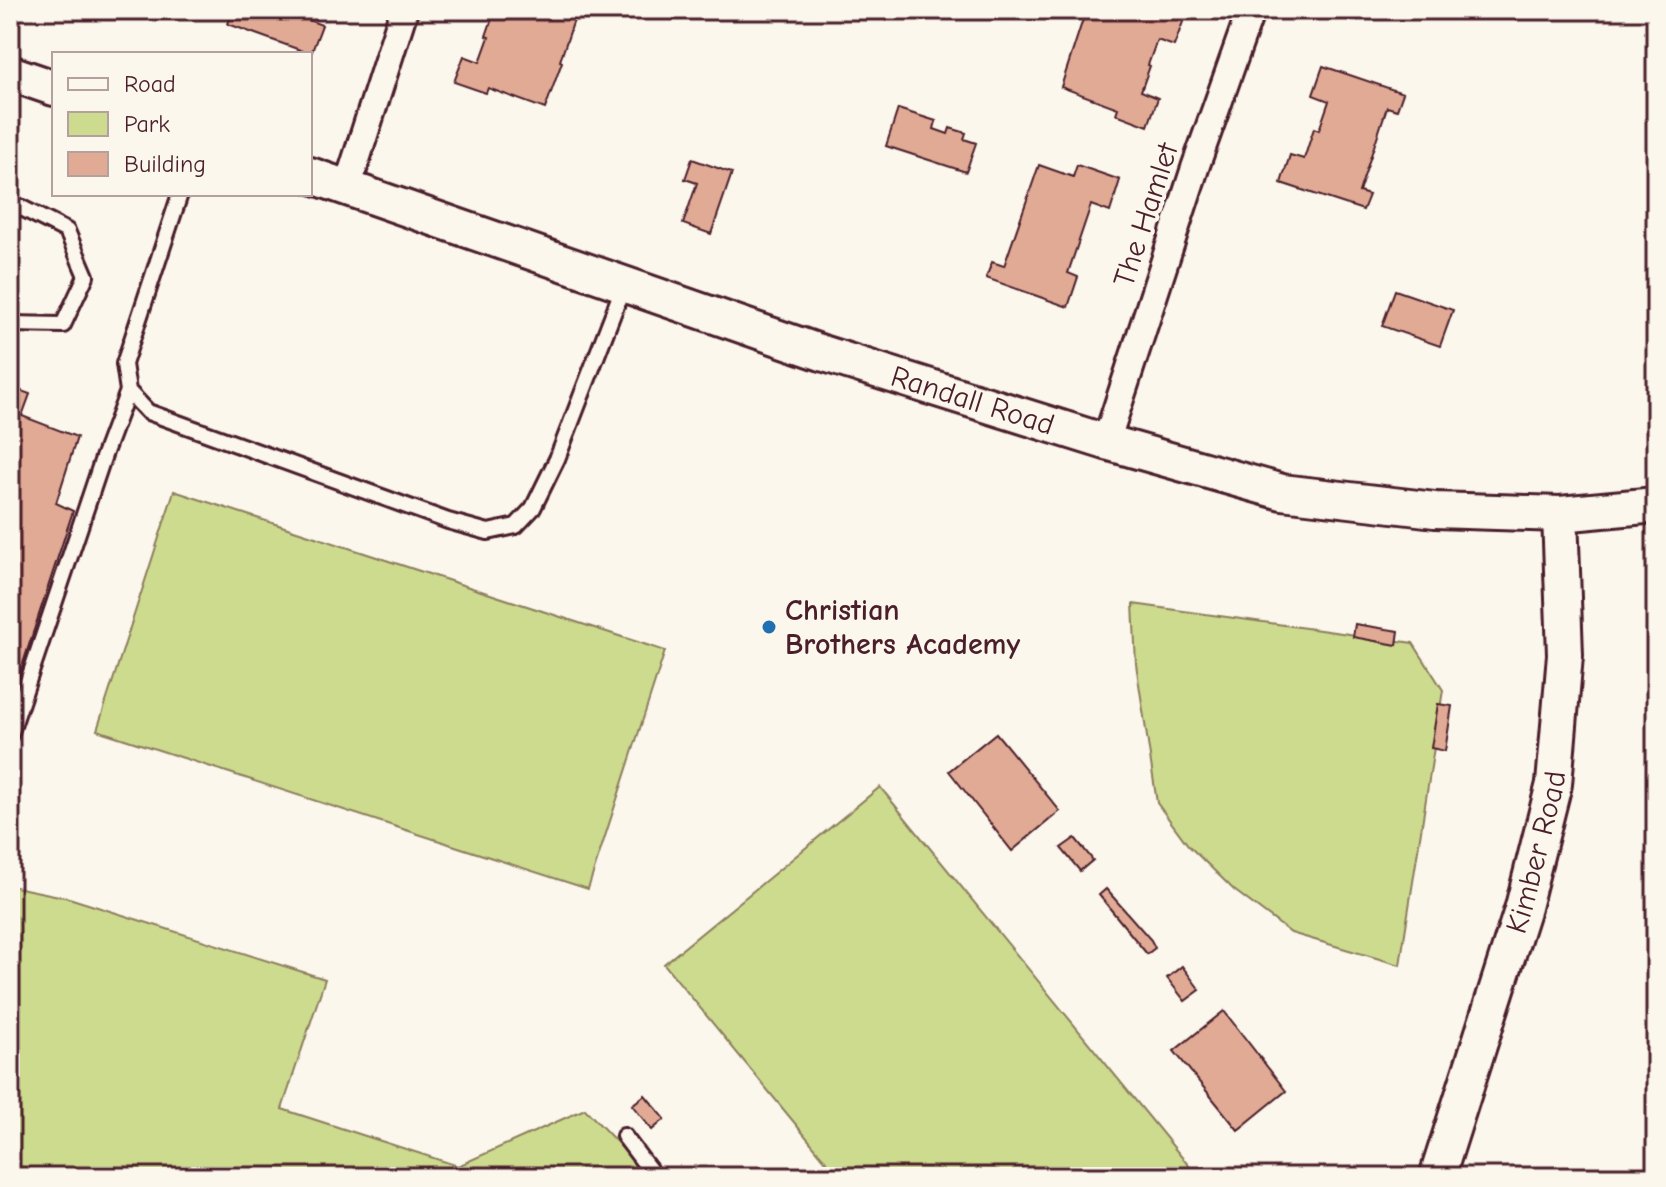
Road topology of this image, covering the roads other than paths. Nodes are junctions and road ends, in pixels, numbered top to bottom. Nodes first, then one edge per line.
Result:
1 (404, 10) edge
2 (1251, 10) edge
3 (10, 73) edge
4 (52, 87) edge
5 (312, 176) edge
6 (347, 188) junction
7 (179, 196) edge
8 (10, 202) edge
9 (624, 284) junction
10 (10, 324) edge
11 (128, 391) junction
12 (1106, 442) junction
13 (1656, 505) edge
14 (1560, 514) junction
15 (10, 735) edge
16 (624, 1136) dead end
17 (655, 1177) edge
18 (1437, 1177) edge

1 - 6 street
2 - 12 street, The Hamlet
3 - 4 street
5 - 6 street, Randall Road
6 - 9 street, Randall Road
7 - 11 lane
8 - 10 lane
9 - 11 lane
9 - 12 street, Randall Road
11 - 15 lane
12 - 14 street, Randall Road
13 - 14 street, Randall Road
14 - 18 street, Kimber Road
16 - 17 lane

